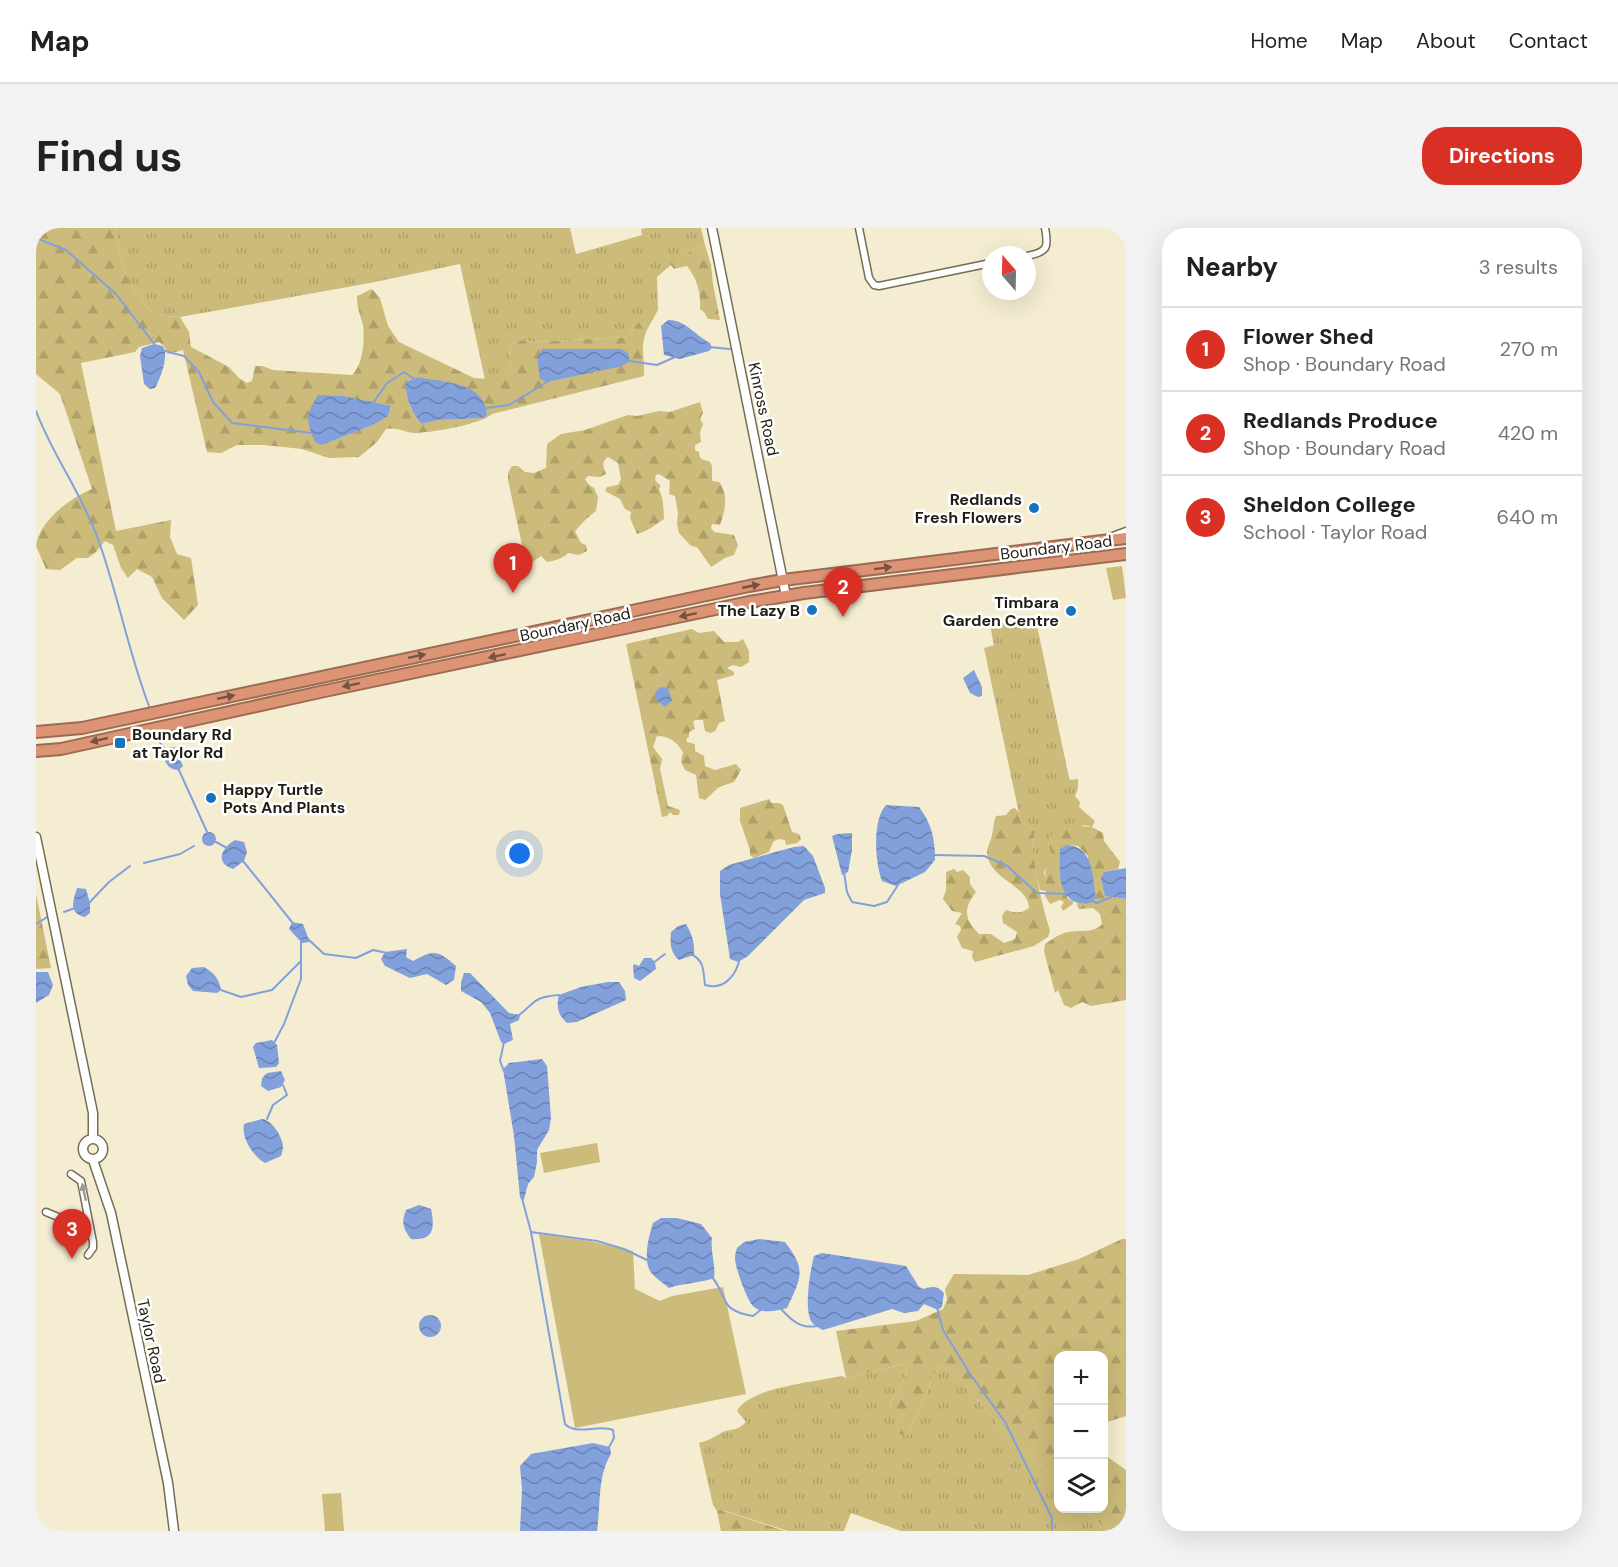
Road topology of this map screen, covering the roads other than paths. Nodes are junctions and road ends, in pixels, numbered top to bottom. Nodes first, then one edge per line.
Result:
1 (712, 228) edge
2 (859, 228) edge
3 (1045, 228) edge
4 (1036, 254) edge
5 (982, 265) edge
6 (1126, 531) edge
7 (1126, 538) edge
8 (1098, 542) junction
9 (1126, 554) edge
10 (783, 580) junction
11 (786, 596) junction
12 (36, 732) edge
13 (36, 751) edge
14 (36, 837) edge
15 (93, 1139) junction
16 (93, 1160) junction
17 (72, 1174) dead end
18 (46, 1212) dead end
19 (82, 1227) dead end
20 (88, 1255) dead end
21 (174, 1531) edge

1 - 10 street, Kinross Road
2 - 5 street
3 - 4 street
6 - 8 street
7 - 8 highway, Boundary Road
10 -> 8 highway, Boundary Road
9 - 11 highway, Boundary Road
10 - 11 street, Kinross Road
12 -> 10 highway, Boundary Road
11 -> 13 highway, Boundary Road
14 - 15 street
15 - 16 street
15 - 16 street
16 - 21 street, Taylor Road
20 -> 17 street
18 - 19 street

